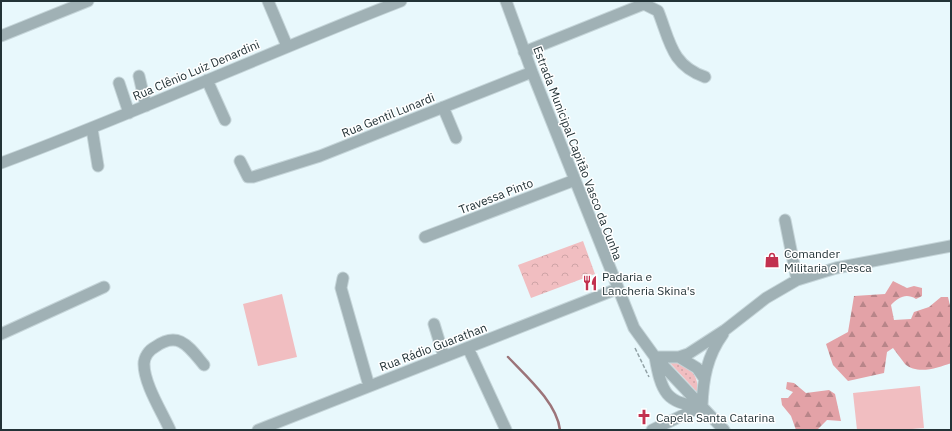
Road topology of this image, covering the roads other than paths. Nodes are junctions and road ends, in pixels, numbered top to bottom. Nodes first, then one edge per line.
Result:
1 (88, 1) edge
2 (268, 1) edge
3 (401, 1) edge
4 (506, 1) edge
5 (1, 36) edge
6 (286, 46) junction
7 (524, 52) junction
8 (532, 72) junction
9 (139, 76) dead end
10 (705, 77) dead end
11 (207, 80) junction
12 (119, 83) dead end
13 (146, 106) junction
14 (443, 107) junction
15 (129, 113) junction
16 (225, 120) dead end
17 (92, 129) junction
18 (456, 138) dead end
19 (240, 161) dead end
20 (1, 163) edge
21 (98, 166) dead end
22 (575, 180) junction
23 (785, 220) dead end
24 (425, 237) dead end
25 (951, 246) edge
26 (343, 278) dead end
27 (797, 280) junction
28 (104, 287) dead end
29 (618, 289) junction
30 (434, 324) dead end
31 (725, 330) junction
32 (1, 334) edge
33 (468, 348) junction
34 (444, 357) junction
35 (679, 357) junction
36 (655, 358) junction
37 (204, 365) dead end
38 (704, 378) junction
39 (369, 386) junction
40 (702, 406) junction
41 (170, 430) edge
42 (258, 430) edge
43 (506, 430) edge
44 (652, 430) edge
45 (724, 430) edge

1 - 5 street
2 - 6 street
3 - 6 street, Rua Clênio Luiz Denardini
4 - 7 street, Estrada Municipal Capitão Vasco da Cunha
6 - 11 street, Rua Clênio Luiz Denardini
7 - 8 street, Estrada Municipal Capitão Vasco da Cunha
7 - 10 street
8 - 14 street, Rua Gentil Lunardi
8 - 22 street, Estrada Municipal Capitão Vasco da Cunha
9 - 13 street
11 - 13 street, Rua Clênio Luiz Denardini
11 - 16 street
12 - 15 street
13 - 15 street, Rua Clênio Luiz Denardini
14 - 18 street
14 - 19 street, Rua Gentil Lunardi
15 - 17 street, Rua Clênio Luiz Denardini
17 - 20 street, Rua Clênio Luiz Denardini
17 - 21 street
22 - 24 street, Travessa Pinto
22 - 29 street, Estrada Municipal Capitão Vasco da Cunha
23 - 27 street
25 - 27 street
26 - 39 street
27 - 31 street
28 - 32 street
29 - 33 street, Rua Rádio Guarathan
29 - 36 street, Estrada Municipal Capitão Vasco da Cunha
30 - 34 street
31 - 35 street
31 - 38 street
33 - 34 street, Rua Rádio Guarathan
33 - 43 street
34 - 39 street, Rua Rádio Guarathan
35 - 36 street
35 - 38 street
36 - 40 street, Estrada Municipal Capitão Vasco da Cunha
36 - 40 street
37 - 41 street
38 - 40 street
39 - 42 street, Rua Rádio Guarathan
40 - 44 street
40 - 45 street, Estrada Municipal Capitão Vasco da Cunha

